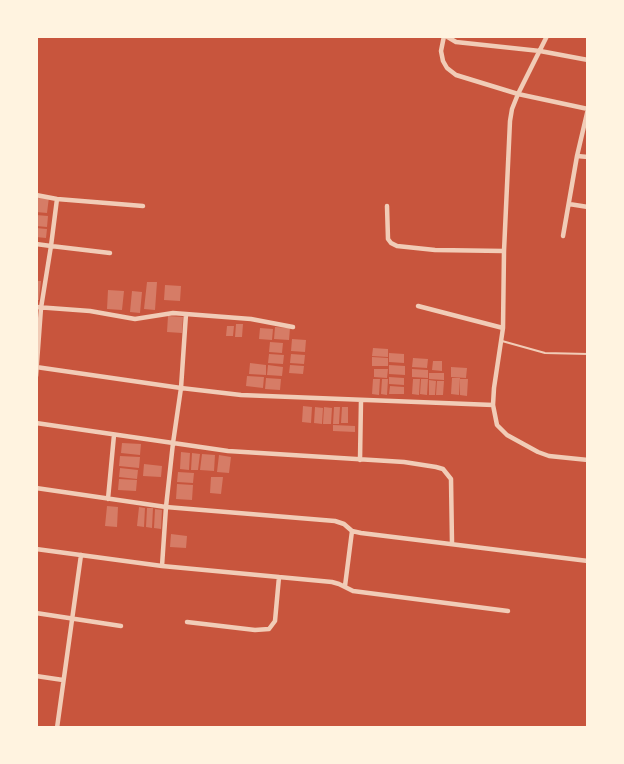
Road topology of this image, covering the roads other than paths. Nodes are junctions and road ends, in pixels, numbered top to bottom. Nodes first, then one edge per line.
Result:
1 (445, 36) edge
2 (547, 36) edge
3 (540, 51) junction
4 (588, 60) edge
5 (518, 94) junction
6 (588, 109) edge
7 (577, 156) junction
8 (588, 157) edge
9 (36, 194) edge
10 (57, 199) junction
11 (569, 204) junction
12 (143, 206) dead end
13 (387, 206) dead end
14 (588, 208) edge
15 (563, 236) dead end
16 (36, 244) edge
17 (51, 246) junction
18 (504, 251) junction
19 (110, 253) dead end
20 (418, 306) dead end
21 (39, 308) edge
22 (186, 314) junction
23 (293, 327) dead end
24 (503, 328) junction
25 (502, 341) junction
26 (588, 354) edge
27 (37, 367) edge
28 (36, 376) edge
29 (181, 388) junction
30 (361, 400) junction
31 (493, 405) junction
32 (36, 423) edge
33 (114, 434) junction
34 (173, 443) junction
35 (360, 460) junction
36 (588, 460) edge
37 (36, 488) edge
38 (108, 499) junction
39 (166, 507) junction
40 (352, 531) junction
41 (452, 543) junction
42 (36, 549) edge
43 (81, 555) junction
44 (588, 560) edge
45 (162, 566) junction
46 (279, 577) junction
47 (345, 586) junction
48 (508, 611) dead end
49 (36, 613) edge
50 (73, 618) junction
51 (186, 622) dead end
52 (121, 626) dead end
53 (36, 676) edge
54 (63, 680) junction
55 (57, 728) edge

1 - 3 street
1 - 5 street
2 - 3 street
3 - 4 street
3 - 5 street
5 - 6 street
5 - 18 street
6 - 7 street
7 - 8 street
7 - 11 street
9 - 10 street
10 - 12 street
10 - 17 street
11 - 14 street
11 - 15 street
13 - 18 street
16 - 17 street
17 - 19 street
17 - 21 street
18 - 24 street
20 - 24 street
21 - 22 street
21 - 27 street
22 - 23 street
22 - 29 street
24 - 25 street
25 - 26 lane
25 - 31 street
27 - 28 street
27 - 29 street
29 - 30 street
29 - 34 street
30 - 31 street
30 - 35 street
31 - 36 street
32 - 33 street
33 - 34 street
33 - 38 street
34 - 35 street
34 - 39 street
35 - 41 street
37 - 38 street
38 - 39 street
39 - 40 street
39 - 45 street
40 - 41 street
40 - 47 street
41 - 44 street
42 - 43 street
43 - 45 street
43 - 50 street
45 - 46 street
46 - 47 street
46 - 51 street
47 - 48 street
49 - 50 street
50 - 52 street
50 - 54 street
53 - 54 street
54 - 55 street

